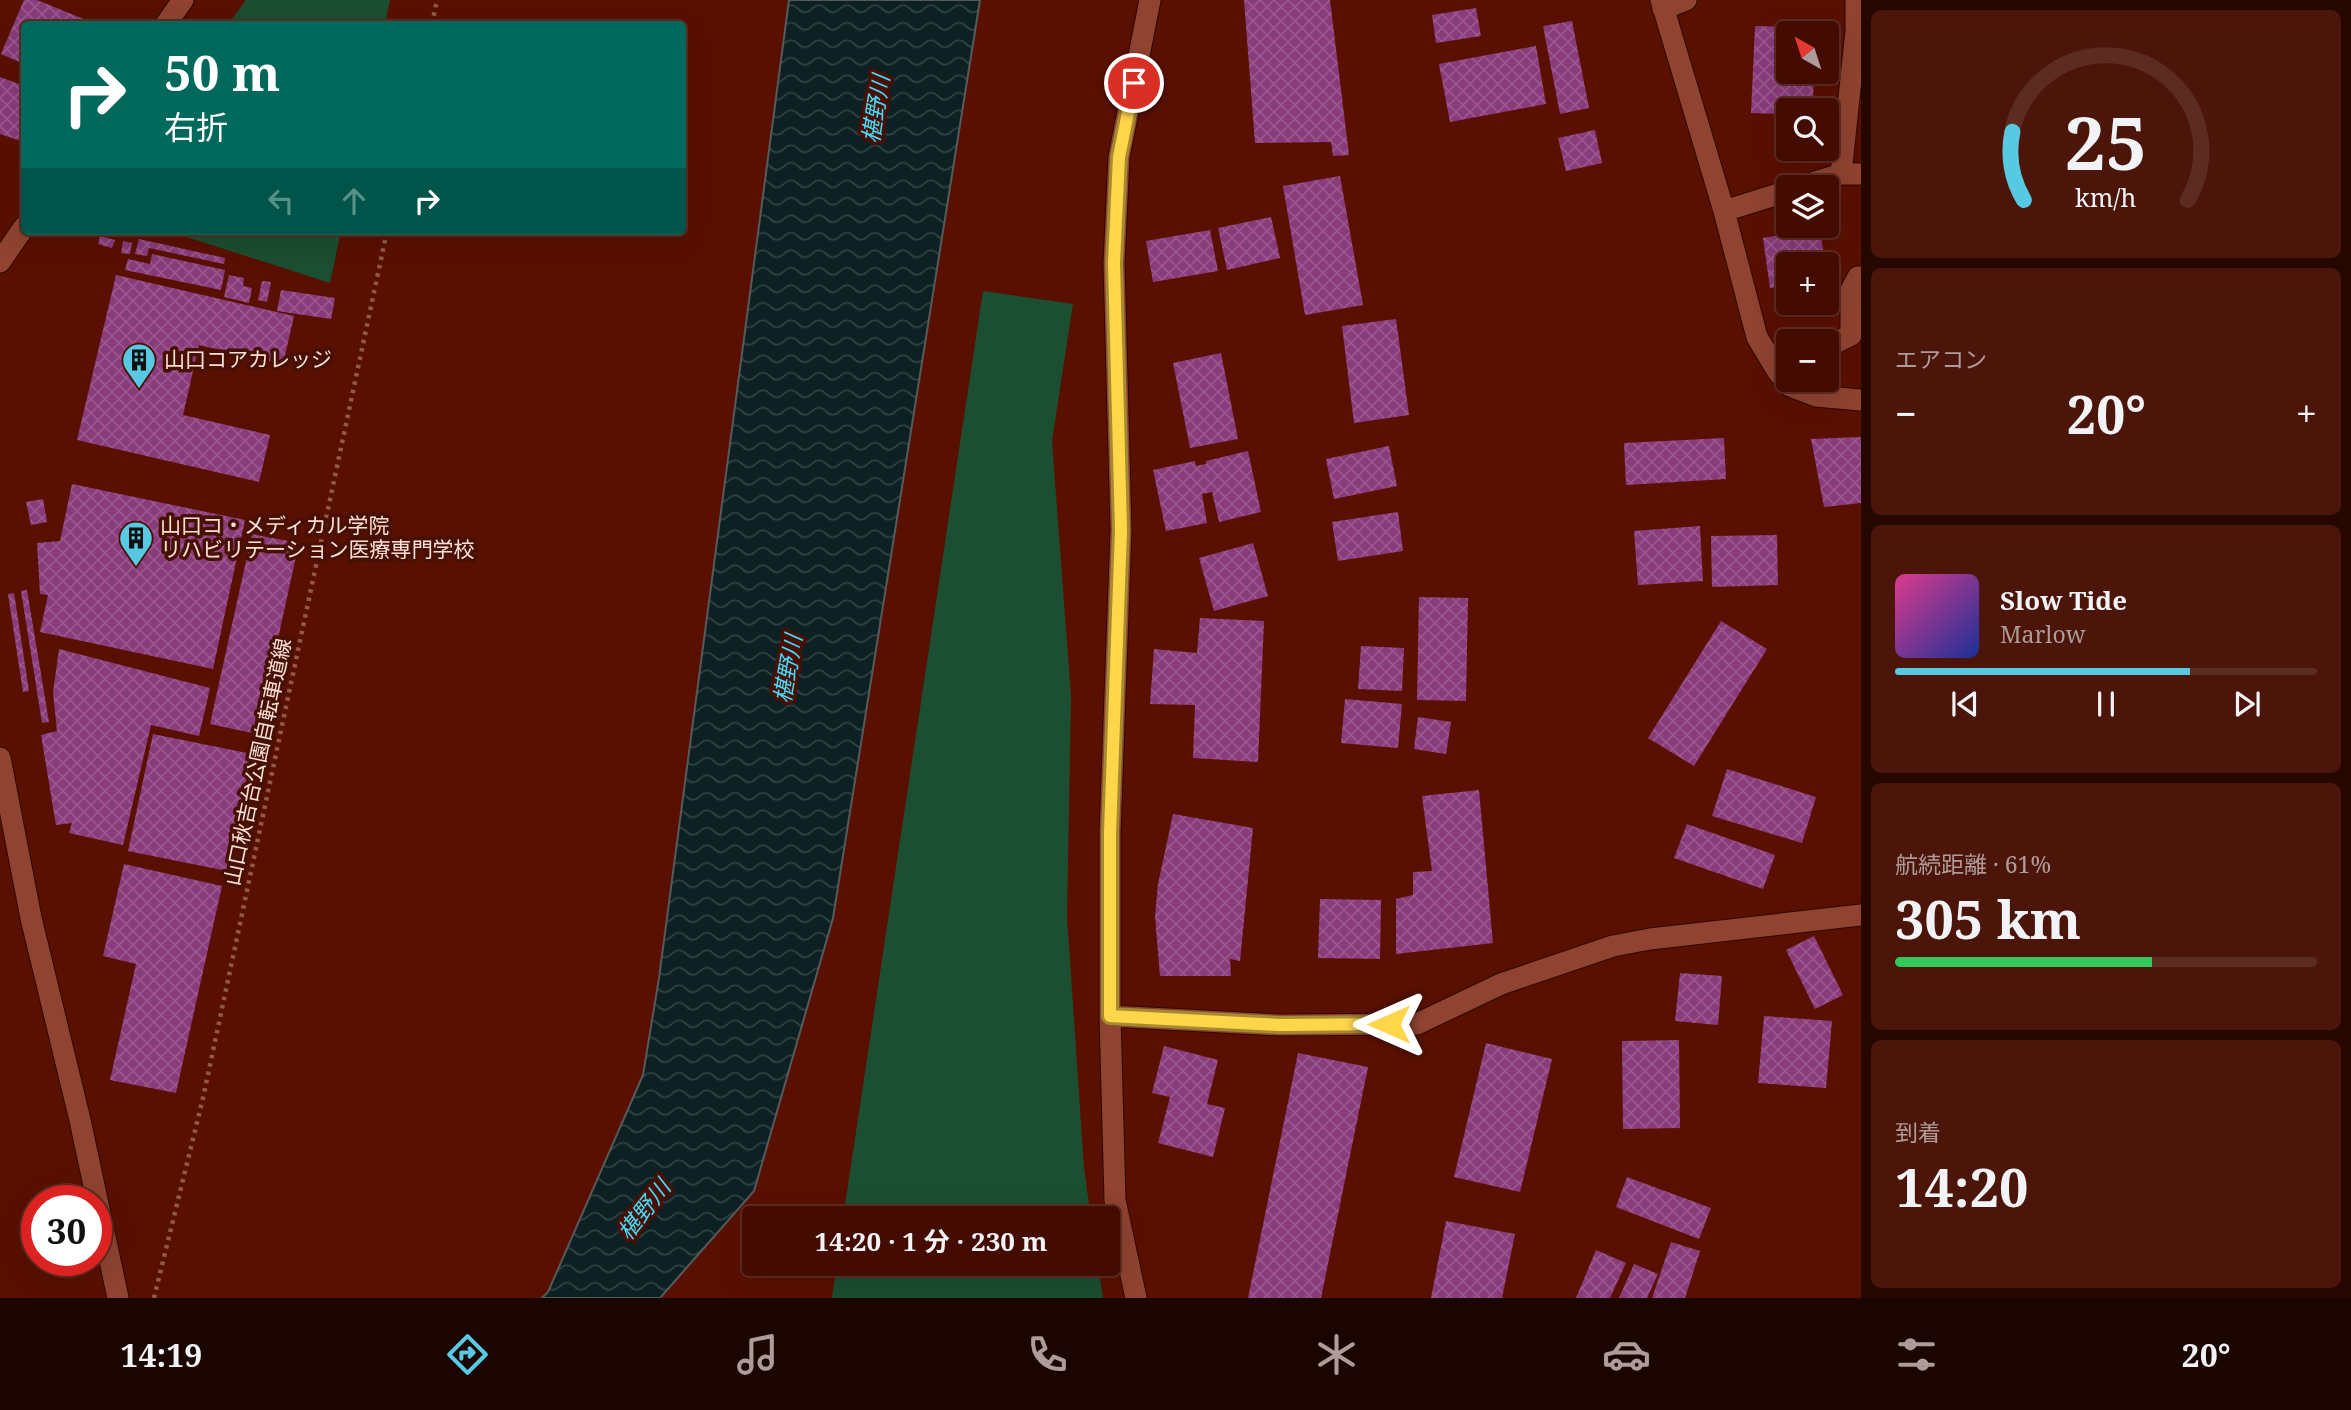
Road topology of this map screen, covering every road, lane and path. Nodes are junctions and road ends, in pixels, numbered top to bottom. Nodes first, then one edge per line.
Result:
1 (183, 0) edge
2 (437, 0) edge
3 (1150, 0) edge
4 (1686, 0) edge
5 (1856, 0) edge
6 (1662, 5) edge
7 (168, 21) edge
8 (433, 21) edge
9 (1859, 31) edge
10 (1851, 174) edge
11 (1776, 195) edge
12 (1724, 211) junction
13 (21, 231) edge
14 (386, 235) edge
15 (0, 262) edge
16 (1861, 277) edge
17 (1839, 341) edge
18 (1776, 360) edge
19 (1806, 392) edge
20 (1861, 400) edge
21 (0, 758) edge
22 (1861, 915) edge
23 (1110, 1016) junction
24 (118, 1298) edge
25 (154, 1298) edge
26 (1136, 1298) edge

1 - 7 street
2 - 8 path
3 - 23 street
4 - 6 street
5 - 9 street
6 - 12 street
9 - 10 street
11 - 12 street
12 - 18 street
13 - 15 street
14 - 25 path, 山口秋吉台公園自転車道線
16 - 17 street
19 - 20 street
21 - 24 street
22 - 23 street
23 - 26 street

